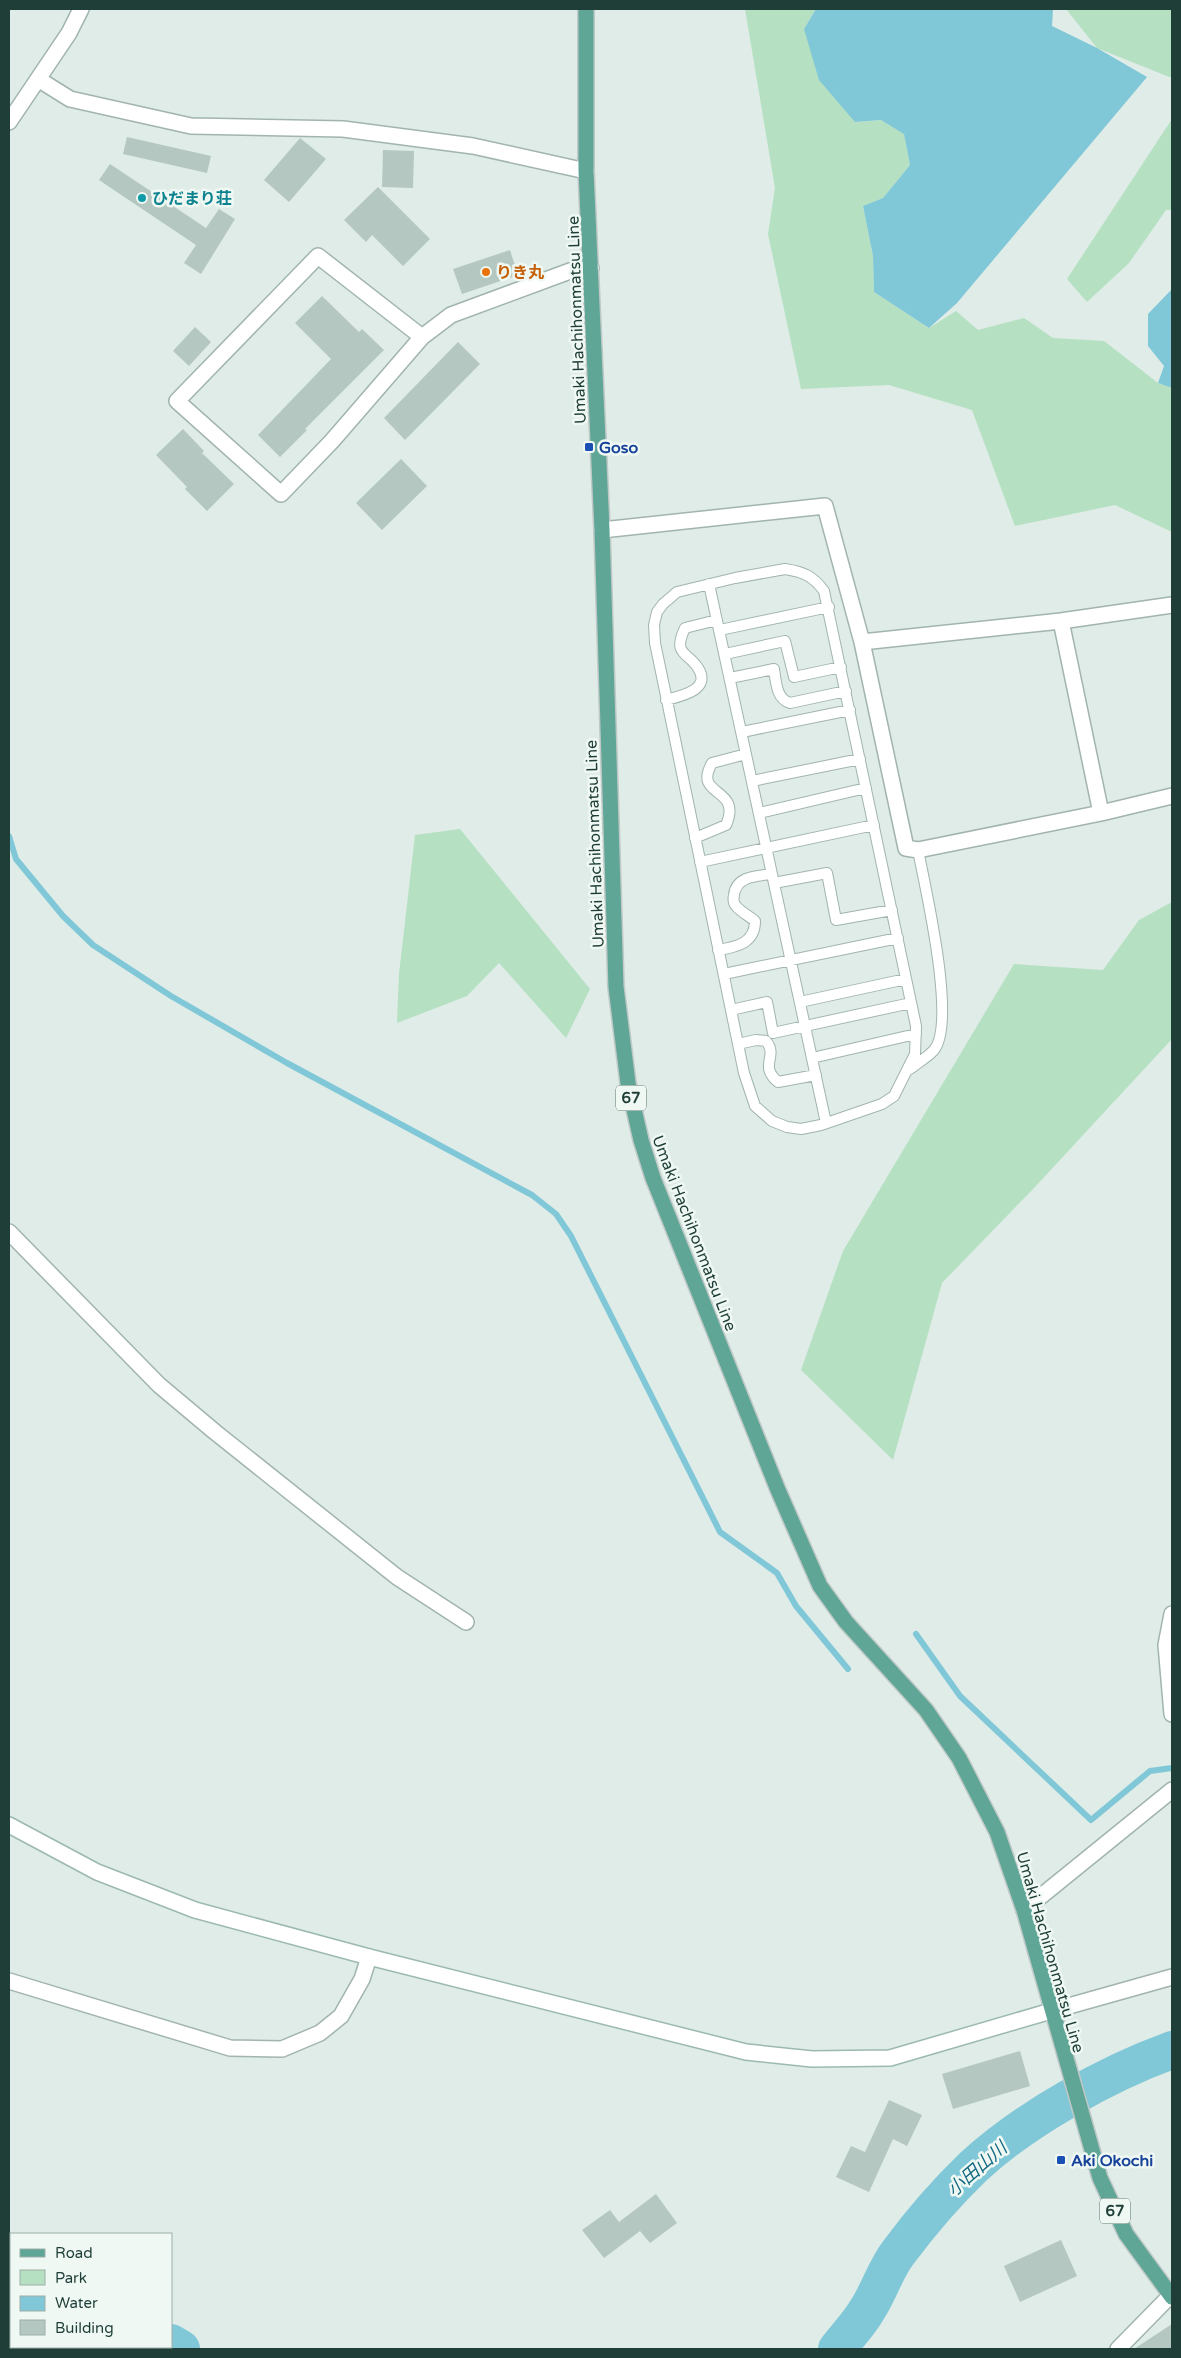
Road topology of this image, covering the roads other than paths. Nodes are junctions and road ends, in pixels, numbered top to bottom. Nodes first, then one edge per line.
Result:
1 (81, 9) edge
2 (586, 9) edge
3 (38, 79) junction
4 (9, 122) edge
5 (586, 171) junction
6 (591, 268) junction
7 (422, 337) junction
8 (602, 530) junction
9 (709, 584) junction
10 (1172, 605) edge
11 (828, 607) junction
12 (1061, 621) junction
13 (718, 625) junction
14 (862, 642) junction
15 (724, 654) junction
16 (841, 667) junction
17 (730, 678) junction
18 (846, 691) junction
19 (666, 700) junction
20 (850, 710) junction
21 (742, 732) junction
22 (746, 754) junction
23 (860, 759) junction
24 (752, 781) junction
25 (866, 788) junction
26 (1172, 796) edge
27 (759, 813) junction
28 (1101, 813) junction
29 (874, 825) junction
30 (695, 838) junction
31 (767, 848) junction
32 (918, 850) junction
33 (700, 862) junction
34 (774, 878) junction
35 (892, 910) junction
36 (898, 938) junction
37 (718, 950) junction
38 (791, 960) junction
39 (724, 974) junction
40 (906, 978) junction
41 (800, 1002) junction
42 (911, 1003) junction
43 (731, 1010) junction
44 (805, 1026) junction
45 (916, 1034) junction
46 (738, 1044) junction
47 (812, 1058) junction
48 (907, 1072) junction
49 (816, 1075) junction
50 (826, 1123) junction
51 (9, 1232) edge
52 (1172, 1614) edge
53 (466, 1622) dead end
54 (1172, 1714) edge
55 (1172, 1790) edge
56 (9, 1824) edge
57 (1024, 1910) junction
58 (368, 1957) junction
59 (1172, 1977) edge
60 (9, 1981) edge
61 (1051, 2011) junction
62 (1171, 2296) edge
63 (1118, 2349) edge

1 - 3 street
2 - 5 main road, Umaki Hachihonmatsu Line / 67
3 - 4 street
3 - 5 street
5 - 6 main road, Umaki Hachihonmatsu Line / 67
6 - 7 street
6 - 8 main road, Umaki Hachihonmatsu Line / 67
7 - 7 street
8 - 14 street
8 - 57 main road, Umaki Hachihonmatsu Line / 67
9 - 11 lane
9 - 13 lane
9 - 19 lane
10 - 12 street
11 - 13 lane
11 - 16 lane
12 - 14 street
12 - 28 street
13 - 15 lane
13 - 19 lane
14 - 32 street
15 - 16 lane
15 - 17 lane
16 - 18 lane
17 - 18 lane
17 - 21 lane
18 - 20 lane
19 - 30 lane
20 - 21 lane
20 - 23 lane
21 - 22 lane
22 - 24 lane
22 - 30 lane
23 - 24 lane
23 - 25 lane
24 - 27 lane
25 - 27 lane
25 - 29 lane
26 - 28 street
27 - 31 lane
28 - 32 street
29 - 31 lane
29 - 35 lane
30 - 33 lane
31 - 33 lane
31 - 34 lane
32 - 48 lane
33 - 37 lane
34 - 35 lane
34 - 37 lane
34 - 38 lane
35 - 36 lane
36 - 38 lane
36 - 40 lane
37 - 39 lane
38 - 39 lane
38 - 41 lane
39 - 43 lane
40 - 41 lane
40 - 42 lane
41 - 44 lane
42 - 44 lane
42 - 45 lane
43 - 44 lane
43 - 46 lane
44 - 47 lane
45 - 47 lane
45 - 48 lane
46 - 49 lane
46 - 50 lane
47 - 49 lane
48 - 50 lane
49 - 50 lane
51 - 53 street
52 - 54 street
55 - 57 street
56 - 58 street
57 - 61 main road, Umaki Hachihonmatsu Line / 67
58 - 60 street
58 - 61 street
59 - 61 street
61 - 62 main road, Umaki Hachihonmatsu Line / 67
62 - 63 street

